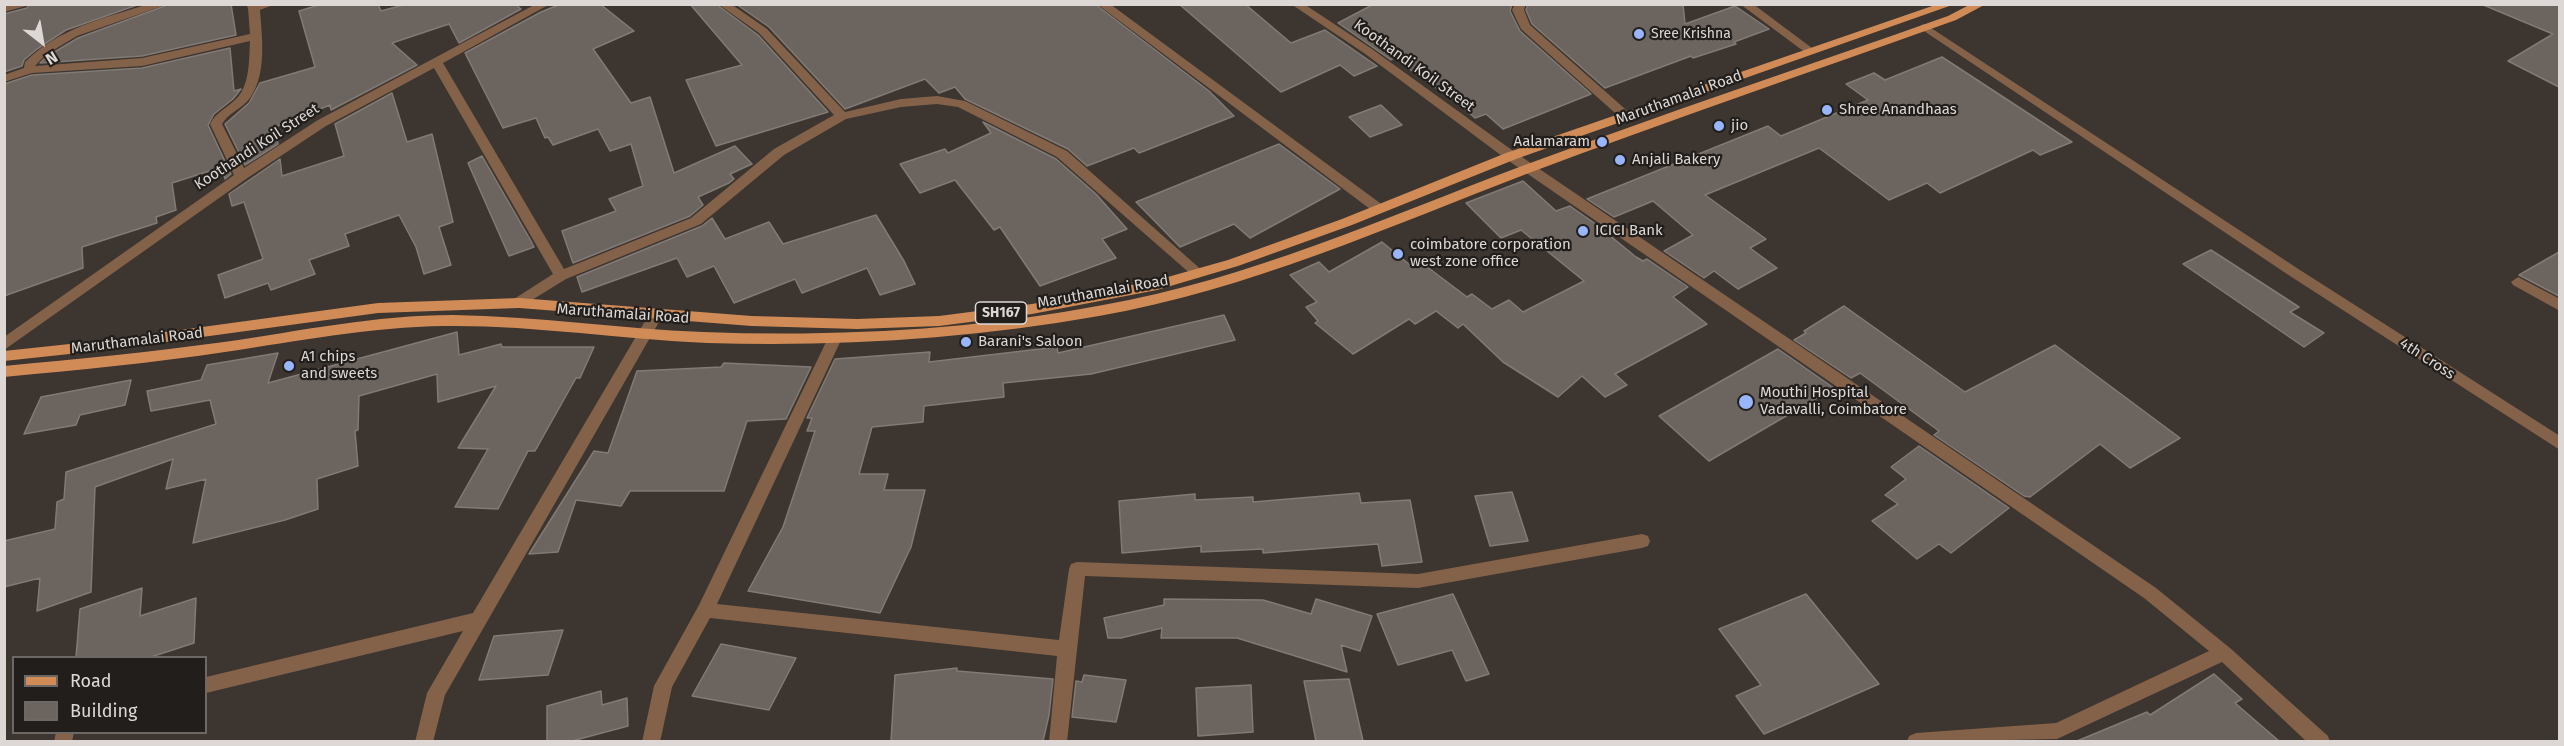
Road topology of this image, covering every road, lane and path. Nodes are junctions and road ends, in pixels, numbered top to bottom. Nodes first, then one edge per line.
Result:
1 (22, 4) edge
2 (163, 4) edge
3 (270, 4) edge
4 (545, 4) edge
5 (723, 4) edge
6 (1102, 4) edge
7 (1296, 4) edge
8 (1521, 4) edge
9 (1745, 4) edge
10 (1981, 4) edge
11 (253, 6) edge
12 (1939, 6) edge
13 (4, 9) edge
14 (1925, 27) junction
15 (256, 36) junction
16 (1810, 51) junction
17 (437, 63) junction
18 (31, 70) junction
19 (4, 79) edge
20 (842, 116) junction
21 (1628, 118) junction
22 (1511, 156) junction
23 (1529, 169) junction
24 (240, 176) junction
25 (1379, 209) junction
26 (1197, 273) junction
27 (561, 276) junction
28 (2518, 282) dead end
29 (519, 303) junction
30 (2559, 306) edge
31 (656, 315) junction
32 (645, 334) junction
33 (835, 338) junction
34 (4, 345) edge
35 (4, 356) edge
36 (4, 372) edge
37 (2559, 444) edge
38 (1642, 541) dead end
39 (705, 610) junction
40 (482, 619) junction
41 (1067, 649) junction
42 (2223, 653) junction
43 (207, 685) edge
44 (424, 741) edge
45 (651, 741) edge
46 (1058, 741) edge
47 (1916, 741) edge
48 (2321, 741) edge

1 - 13 street
2 - 18 street
3 - 11 street
4 - 17 street, Koothandi Koil Street
5 - 20 street
6 - 25 street
7 - 22 street, Koothandi Koil Street
8 - 21 street
9 - 16 street
10 - 14 main road, Maruthamalai Road / SH167
11 - 15 street
12 - 16 main road, Maruthamalai Road / SH167
14 - 23 main road, Maruthamalai Road / SH167
14 - 37 street, 4th Cross
15 - 18 street
15 - 24 street
16 - 21 main road, Maruthamalai Road / SH167
17 - 24 street, Koothandi Koil Street
17 - 27 street
18 - 19 street
20 - 26 street
20 - 27 street
21 - 22 main road, Maruthamalai Road / SH167
22 - 23 street, Koothandi Koil Street
22 - 25 main road, Maruthamalai Road / SH167
23 - 33 main road, Maruthamalai Road / SH167
23 - 42 street, Koothandi Koil Street
24 - 34 street, Koothandi Koil Street
25 - 26 main road, Maruthamalai Road / SH167
26 - 31 main road, Maruthamalai Road / SH167
27 - 29 street
28 - 30 street
29 - 31 main road, Maruthamalai Road / SH167
29 - 35 main road, Maruthamalai Road / SH167
31 - 32 street
32 - 33 main road, Maruthamalai Road / SH167
32 - 36 main road, Maruthamalai Road / SH167
32 - 40 street
33 - 39 street
38 - 41 street
39 - 41 street
39 - 45 street
40 - 43 street
40 - 44 street
41 - 46 street
42 - 47 street
42 - 48 street, Koothandi Koil Street

